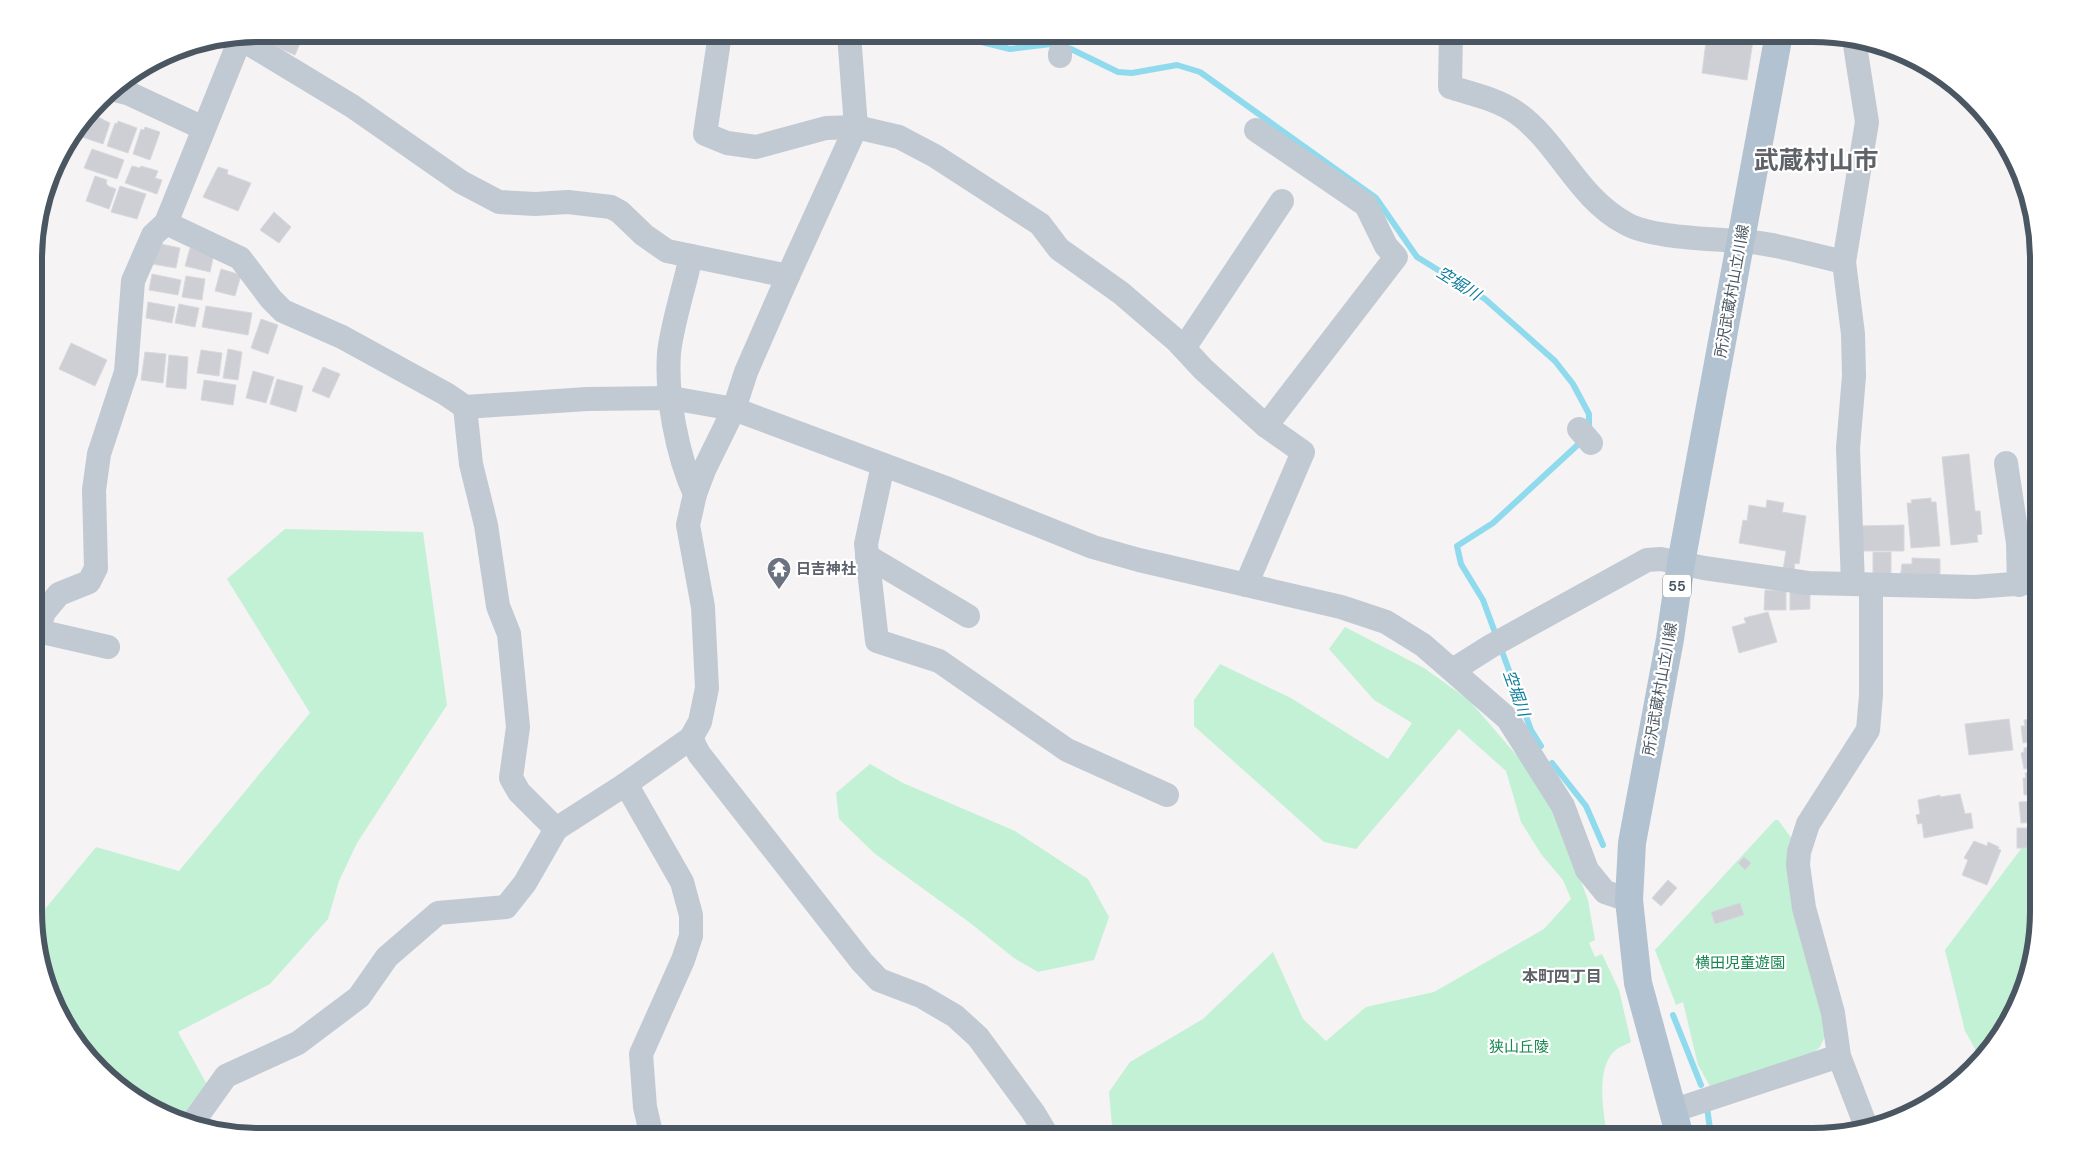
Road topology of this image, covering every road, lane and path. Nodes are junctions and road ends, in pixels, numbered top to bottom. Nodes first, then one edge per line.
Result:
1 (719, 42) edge
2 (850, 42) edge
3 (1450, 42) edge
4 (1777, 42) edge
5 (239, 43) edge
6 (249, 43) edge
7 (1855, 47) edge
8 (121, 92) edge
9 (856, 127) junction
10 (203, 128) junction
11 (1256, 130) dead end
12 (1282, 201) dead end
13 (166, 223) junction
14 (1740, 241) junction
15 (691, 256) junction
16 (1844, 262) junction
17 (788, 276) junction
18 (1184, 348) junction
19 (671, 398) junction
20 (465, 407) junction
21 (734, 408) junction
22 (1266, 426) junction
23 (2006, 463) dead end
24 (883, 465) junction
25 (695, 494) junction
26 (867, 556) junction
27 (1681, 562) junction
28 (2029, 584) edge
29 (1246, 585) junction
30 (1862, 585) junction
31 (968, 616) dead end
32 (42, 618) edge
33 (42, 632) edge
34 (108, 647) dead end
35 (1453, 670) junction
36 (691, 738) junction
37 (626, 784) junction
38 (1167, 795) dead end
39 (556, 829) junction
40 (1628, 900) junction
41 (1839, 1056) junction
42 (1672, 1110) junction
43 (195, 1118) edge
44 (1864, 1122) edge
45 (650, 1128) edge
46 (1043, 1128) edge
47 (1677, 1128) edge

1 - 9 street
2 - 9 street
3 - 14 street
4 - 14 main road, 所沢武蔵村山立川線 / 55
5 - 10 street
6 - 15 street
7 - 16 street
8 - 10 street
9 - 17 street
9 - 18 street
10 - 13 street
11 - 22 street
12 - 18 street
13 - 20 street
13 - 32 street
14 - 16 street
14 - 27 main road, 所沢武蔵村山立川線 / 55
15 - 17 street
15 - 19 street
16 - 30 street
17 - 21 street
18 - 22 street
19 - 20 street
19 - 21 street
19 - 25 street
20 - 39 street
21 - 24 street
21 - 25 street
22 - 29 street
23 - 28 street
24 - 26 street
24 - 29 street
25 - 36 street
26 - 31 street
26 - 38 street
27 - 30 street
27 - 35 street
27 - 40 main road, 所沢武蔵村山立川線 / 55
28 - 30 street
29 - 35 street
30 - 41 street
33 - 34 street
35 - 40 street
36 - 37 street
36 - 46 street
37 - 39 street
37 - 45 street
39 - 43 street
40 - 42 main road, 所沢武蔵村山立川線 / 55
41 - 42 street
41 - 44 street
42 - 47 main road, 所沢武蔵村山立川線 / 55

